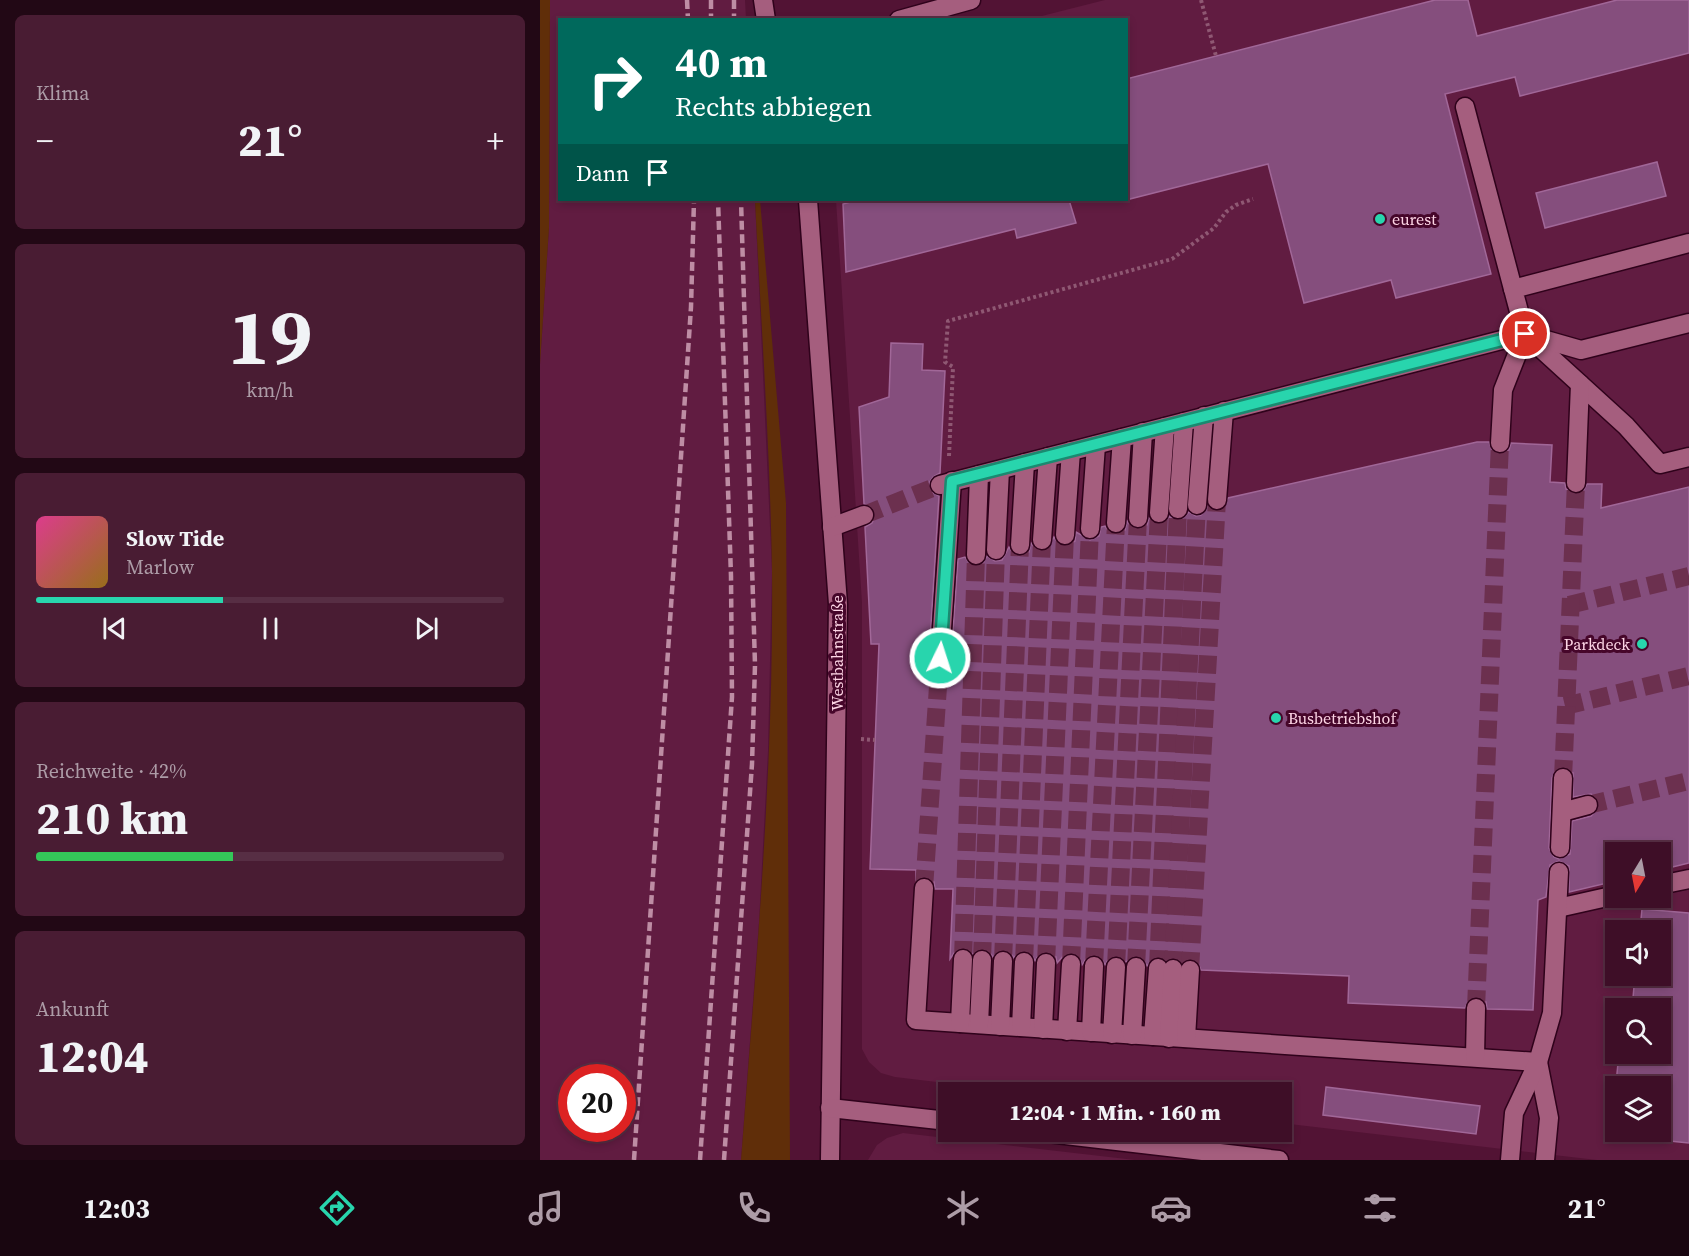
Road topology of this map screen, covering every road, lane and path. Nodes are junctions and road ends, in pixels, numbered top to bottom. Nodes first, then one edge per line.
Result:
1 (763, 0) edge
2 (971, 0) edge
3 (1201, 0) edge
4 (766, 18) edge
5 (906, 18) edge
6 (1216, 56) dead end
7 (1465, 107) dead end
8 (1253, 200) dead end
9 (808, 201) edge
10 (1689, 243) edge
11 (1513, 289) junction
12 (1689, 323) edge
13 (1525, 334) junction
14 (1580, 384) junction
15 (1224, 411) junction
16 (1204, 416) junction
17 (1184, 422) junction
18 (1165, 427) junction
19 (1143, 432) junction
20 (1122, 438) junction
21 (1500, 443) tunnel mouth
22 (1096, 445) junction
23 (1071, 451) junction
24 (1048, 457) junction
25 (1689, 457) edge
26 (1025, 463) junction
27 (1000, 470) junction
28 (979, 475) junction
29 (946, 483) junction
30 (1576, 483) tunnel mouth
31 (1217, 500) tunnel mouth
32 (1197, 505) tunnel mouth
33 (1178, 509) tunnel mouth
34 (1158, 513) tunnel mouth
35 (864, 515) tunnel mouth
36 (1138, 518) tunnel mouth
37 (1116, 523) tunnel mouth
38 (832, 528) junction
39 (1090, 529) tunnel mouth
40 (1065, 535) tunnel mouth
41 (1042, 540) tunnel mouth
42 (1020, 545) tunnel mouth
43 (996, 550) tunnel mouth
44 (976, 555) tunnel mouth
45 (940, 658) tunnel mouth
46 (857, 739) dead end
47 (875, 740) dead end
48 (1563, 778) tunnel mouth
49 (1588, 806) tunnel mouth
50 (1562, 812) junction
51 (1560, 848) dead end
52 (1559, 872) dead end
53 (1689, 879) edge
54 (1671, 883) edge
55 (924, 888) tunnel mouth
56 (1605, 897) edge
57 (1558, 908) junction
58 (963, 959) tunnel mouth
59 (982, 960) tunnel mouth
60 (1003, 961) tunnel mouth
61 (1024, 962) tunnel mouth
62 (1046, 963) tunnel mouth
63 (1071, 964) tunnel mouth
64 (1094, 966) tunnel mouth
65 (1116, 967) tunnel mouth
66 (1136, 967) tunnel mouth
67 (1476, 1008) tunnel mouth
68 (960, 1023) junction
69 (979, 1024) junction
70 (1000, 1026) junction
71 (1021, 1027) junction
72 (1043, 1029) junction
73 (1067, 1031) junction
74 (1091, 1032) junction
75 (1112, 1034) junction
76 (1132, 1035) junction
77 (1170, 1038) junction
78 (1475, 1057) junction
79 (1538, 1062) junction
80 (830, 1108) junction
81 (938, 1120) edge
82 (1111, 1142) edge
83 (1213, 1156) edge
84 (830, 1160) edge
85 (1279, 1160) edge
86 (1510, 1160) edge
87 (1545, 1160) edge

1 - 4 street
2 - 5 street
3 - 6 path
7 - 11 street
8 - 29 path
9 - 38 street, Westbahnstraße
10 - 11 street
11 - 13 street
12 - 13 street
13 - 14 street
13 - 15 street
13 - 21 street
14 - 25 street
14 - 30 street
15 - 16 street
15 - 31 street
16 - 17 street
16 - 32 street
17 - 18 street
17 - 33 street
18 - 19 street
18 - 34 street
19 - 20 street
19 - 36 street
20 - 22 street
20 - 37 street
22 - 23 street
22 - 39 street
23 - 24 street
23 - 40 street
24 - 26 street
24 - 41 street
26 - 27 street
26 - 42 street
27 - 28 street
27 - 43 street
28 - 29 street
28 - 44 street
29 - 45 street
35 - 38 street
38 - 80 street, Westbahnstraße
46 - 47 path
48 - 50 street
49 - 50 street
50 - 51 street
52 - 57 street
53 - 54 street
55 - 68 street
56 - 57 street
57 - 79 street
58 - 68 street
59 - 69 street
60 - 70 street
61 - 71 street
62 - 72 street
63 - 73 street
64 - 74 street
65 - 75 street
66 - 76 street
67 - 78 street
68 - 69 street
69 - 70 street
70 - 71 street
71 - 72 street
72 - 73 street
73 - 74 street
74 - 75 street
75 - 76 street
76 - 77 street
77 - 77 street
77 - 78 street
78 - 79 street
79 - 86 street
79 - 87 street
80 - 81 street
80 - 84 street, Westbahnstraße
82 - 83 street
83 - 85 street

